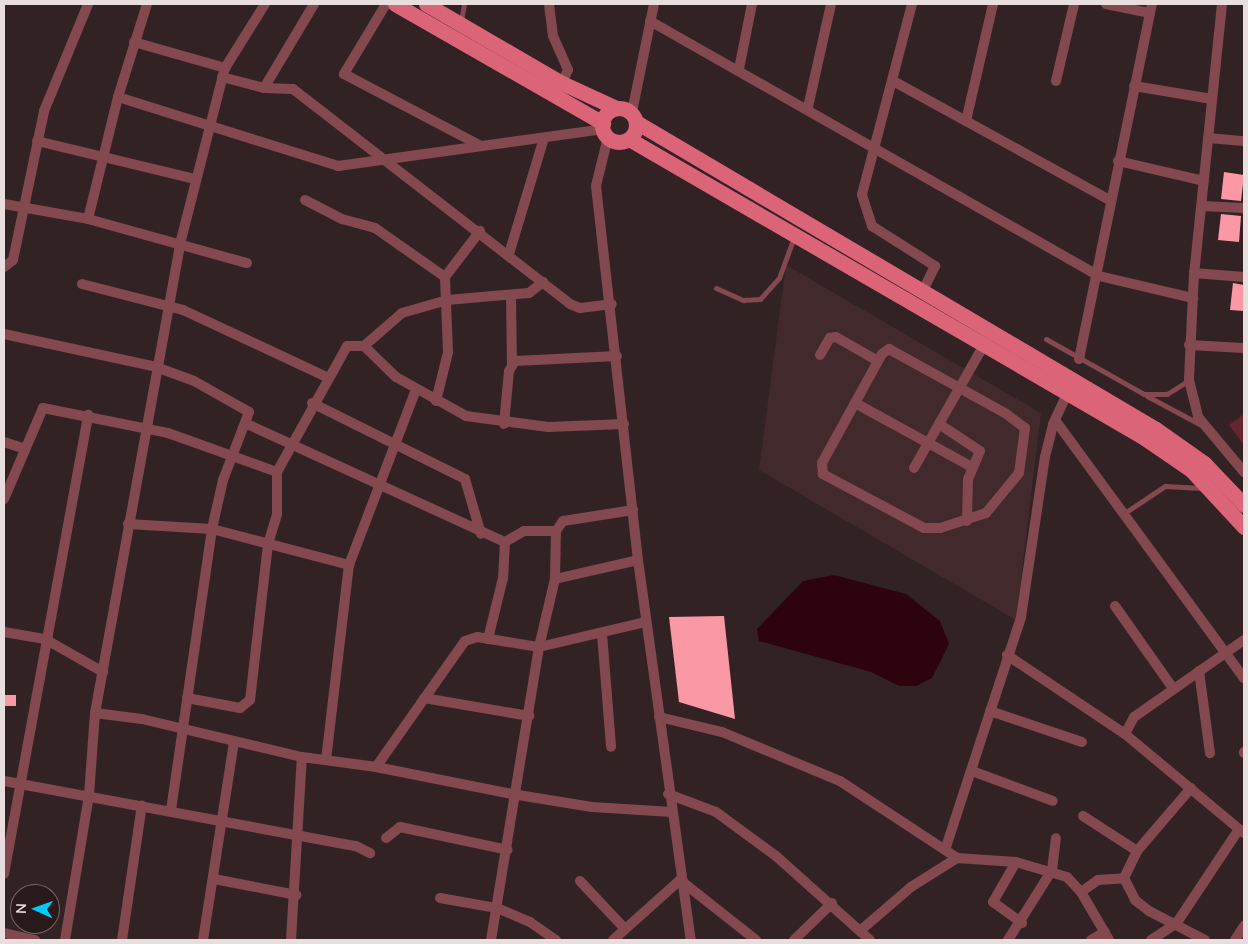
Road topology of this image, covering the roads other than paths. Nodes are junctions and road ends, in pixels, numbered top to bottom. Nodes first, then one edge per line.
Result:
1 (88, 4) edge
2 (147, 4) edge
3 (266, 4) edge
4 (314, 4) edge
5 (386, 4) edge
6 (395, 4) edge
7 (426, 4) edge
8 (464, 4) edge
9 (549, 4) edge
10 (654, 4) edge
11 (752, 4) edge
12 (831, 4) edge
13 (912, 4) edge
14 (993, 4) edge
15 (1074, 4) edge
16 (1106, 4) edge
17 (1222, 4) edge
18 (1150, 8) edge
19 (650, 21) junction
20 (461, 24) junction
21 (134, 42) junction
22 (739, 69) junction
23 (224, 72) junction
24 (1056, 81) dead end
25 (895, 82) junction
26 (562, 83) junction
27 (1134, 86) junction
28 (264, 88) junction
29 (118, 97) junction
30 (1212, 99) junction
31 (808, 107) junction
32 (616, 108) junction
33 (634, 117) junction
34 (966, 121) junction
35 (208, 126) junction
36 (604, 130) junction
37 (544, 138) junction
38 (1208, 138) junction
39 (629, 139) junction
40 (37, 141) junction
41 (1244, 141) edge
42 (479, 145) junction
43 (876, 151) junction
44 (103, 156) junction
45 (384, 159) junction
46 (1118, 161) junction
47 (195, 179) junction
48 (1204, 181) junction
49 (304, 200) dead end
50 (1110, 200) junction
51 (4, 204) edge
52 (1202, 206) junction
53 (25, 208) junction
54 (1244, 208) edge
55 (88, 219) junction
56 (480, 231) junction
57 (794, 235) junction
58 (180, 244) junction
59 (509, 254) junction
60 (247, 263) dead end
61 (4, 267) edge
62 (1194, 273) junction
63 (445, 276) junction
64 (1099, 276) junction
65 (1244, 277) edge
66 (543, 282) junction
67 (82, 284) dead end
68 (716, 288) dead end
69 (922, 293) junction
70 (511, 296) junction
71 (1193, 298) junction
72 (447, 300) junction
73 (612, 304) junction
74 (168, 305) junction
75 (4, 334) edge
76 (987, 339) junction
77 (1046, 339) dead end
78 (364, 346) junction
79 (1189, 346) junction
80 (1244, 348) edge
81 (820, 355) dead end
82 (617, 356) junction
83 (1079, 359) junction
84 (878, 361) junction
85 (512, 364) junction
86 (156, 367) junction
87 (327, 377) junction
88 (1190, 380) junction
89 (960, 387) junction
90 (416, 390) junction
91 (1067, 394) junction
92 (1144, 394) junction
93 (436, 401) junction
94 (312, 403) junction
95 (855, 403) junction
96 (88, 415) junction
97 (1055, 420) junction
98 (247, 424) junction
99 (504, 424) junction
100 (624, 424) junction
101 (939, 424) junction
102 (1204, 426) junction
103 (146, 428) junction
104 (4, 442) edge
105 (292, 443) junction
106 (392, 443) junction
107 (928, 443) junction
108 (22, 448) junction
109 (234, 455) junction
110 (972, 467) junction
111 (914, 468) dead end
112 (277, 472) junction
113 (1244, 472) edge
114 (378, 482) junction
115 (1211, 489) junction
116 (4, 499) edge
117 (1244, 505) edge
118 (633, 510) junction
119 (1126, 512) junction
120 (967, 521) junction
121 (128, 524) junction
122 (1244, 527) edge
123 (212, 529) junction
124 (556, 531) junction
125 (481, 534) junction
126 (506, 542) junction
127 (268, 544) junction
128 (638, 560) junction
129 (349, 564) junction
130 (555, 579) junction
131 (1115, 606) dead end
132 (646, 622) junction
133 (4, 632) edge
134 (602, 634) junction
135 (45, 639) junction
136 (488, 639) junction
137 (1244, 640) edge
138 (539, 647) junction
139 (1226, 654) junction
140 (1007, 655) junction
141 (1199, 671) junction
142 (103, 672) junction
143 (1244, 678) edge
144 (1172, 687) junction
145 (188, 698) junction
146 (424, 698) junction
147 (990, 711) junction
148 (95, 713) junction
149 (529, 716) junction
150 (659, 717) junction
151 (183, 729) junction
152 (1125, 734) junction
153 (234, 741) junction
154 (1082, 742) dead end
155 (611, 747) dead end
156 (1210, 754) dead end
157 (302, 757) junction
158 (326, 760) junction
159 (376, 766) junction
160 (972, 771) junction
161 (4, 781) edge
162 (19, 782) junction
163 (1191, 788) junction
164 (668, 794) junction
165 (89, 795) junction
166 (518, 795) junction
167 (1053, 801) dead end
168 (142, 805) junction
169 (171, 811) junction
170 (672, 812) junction
171 (1083, 816) dead end
172 (223, 821) junction
173 (1242, 831) edge
174 (298, 834) junction
175 (386, 838) dead end
176 (1056, 838) dead end
177 (508, 850) junction
178 (945, 850) junction
179 (1137, 851) junction
180 (370, 854) dead end
181 (957, 858) junction
182 (1016, 862) junction
183 (1052, 870) junction
184 (4, 874) edge
185 (1124, 878) junction
186 (214, 879) junction
187 (680, 880) junction
188 (580, 881) dead end
189 (1081, 892) junction
190 (296, 895) junction
191 (440, 898) dead end
192 (832, 903) junction
193 (497, 908) junction
194 (1022, 922) junction
195 (1176, 924) junction
196 (1244, 926) edge
197 (625, 929) junction
198 (860, 930) junction
199 (4, 933) edge
200 (1107, 936) edge
201 (35, 940) edge
202 (65, 940) edge
203 (122, 940) edge
204 (203, 940) edge
205 (291, 940) edge
206 (491, 940) edge
207 (556, 940) edge
208 (613, 940) edge
209 (691, 940) edge
210 (756, 940) edge
211 (794, 940) edge
212 (870, 940) edge
213 (1008, 940) edge
214 (1091, 940) edge
215 (1151, 940) edge
216 (1205, 940) edge
217 (1235, 940) edge

1 - 40 street
2 - 21 street
3 - 23 street
4 - 28 street
5 - 42 street
6 - 36 main road
7 - 20 main road
8 - 20 lane
9 - 26 street
10 - 19 street
11 - 22 street
12 - 31 street
13 - 25 street
14 - 34 street
15 - 24 street
16 - 18 street
17 - 30 street
18 - 27 street
19 - 22 street
19 - 33 street
20 - 26 main road
21 - 23 street
21 - 29 street
22 - 31 street
23 - 28 street
23 - 35 street
25 - 34 street
25 - 43 street
26 - 32 main road
27 - 30 street
27 - 46 street
28 - 45 street
29 - 35 street
29 - 44 street
30 - 38 street
31 - 43 street
32 - 33 main road
32 - 36 main road
33 - 39 main road
33 - 69 main road
34 - 50 street
35 - 45 street
35 - 47 street
36 - 37 street
36 - 39 main road
36 - 73 street
37 - 42 street
37 - 59 street
38 - 41 street
38 - 48 street
39 - 57 main road
40 - 44 street
40 - 53 street
42 - 45 street
43 - 64 street
43 - 69 street
44 - 47 street
44 - 55 street
45 - 56 street
46 - 48 street
46 - 50 street
47 - 58 street
48 - 52 street
49 - 63 street
50 - 64 street
51 - 53 street
52 - 54 street
52 - 62 street
53 - 55 street
53 - 61 street
55 - 58 street
56 - 59 street
56 - 63 street
57 - 68 lane
57 - 76 main road
58 - 60 street
58 - 74 street
59 - 66 street
62 - 65 street
62 - 71 street
63 - 72 street
64 - 71 street
64 - 83 street
66 - 70 street
66 - 73 street
67 - 74 street
69 - 76 main road
70 - 72 street
70 - 85 street
71 - 79 street
72 - 78 street
72 - 93 street
73 - 82 street
74 - 86 street
74 - 87 street
75 - 86 street
76 - 89 street
76 - 91 main road
76 - 117 main road
77 - 83 lane
78 - 87 street
78 - 90 street
79 - 80 street
79 - 88 street
81 - 84 street
82 - 85 street
82 - 100 street
83 - 92 lane
84 - 89 street
84 - 95 street
85 - 99 street
86 - 98 street
86 - 103 street
87 - 94 street
88 - 92 lane
88 - 102 street
89 - 101 street
89 - 120 street
90 - 93 street
90 - 106 street
91 - 97 street
91 - 115 main road
92 - 102 lane
93 - 99 street
94 - 105 street
94 - 106 street
95 - 107 street
95 - 120 street
96 - 103 street
96 - 108 street
96 - 135 street
97 - 119 street
97 - 140 street
98 - 105 street
98 - 109 street
99 - 100 street
100 - 118 street
101 - 107 street
101 - 110 street
102 - 113 street
103 - 109 street
103 - 121 street
104 - 108 street
105 - 112 street
105 - 114 street
106 - 114 street
106 - 125 street
107 - 110 street
107 - 111 street
108 - 116 street
109 - 112 street
109 - 123 street
110 - 120 street
112 - 127 street
114 - 125 street
114 - 129 street
115 - 119 lane
115 - 122 main road
118 - 124 street
118 - 128 street
119 - 139 street
121 - 123 street
121 - 142 street
123 - 127 street
123 - 145 street
124 - 126 street
124 - 130 street
125 - 126 street
126 - 136 street
127 - 129 street
127 - 145 street
128 - 130 street
128 - 132 street
129 - 158 street
130 - 138 street
131 - 144 street
132 - 134 street
132 - 150 street
133 - 135 street
134 - 138 street
134 - 155 street
135 - 142 street
135 - 162 street
136 - 138 street
136 - 146 street
137 - 139 street
138 - 149 street
139 - 141 street
139 - 143 street
140 - 147 street
140 - 152 street
141 - 144 street
141 - 156 street
142 - 148 street
144 - 152 street
145 - 151 street
146 - 149 street
146 - 159 street
147 - 154 street
147 - 160 street
148 - 151 street
148 - 165 street
149 - 166 street
150 - 164 street
150 - 178 street
151 - 153 street
151 - 169 street
152 - 163 street
153 - 157 street
153 - 172 street
157 - 158 street
157 - 174 street
158 - 159 street
159 - 166 street
160 - 167 street
160 - 178 street
161 - 162 street
162 - 165 street
162 - 184 street
163 - 173 street
163 - 179 street
164 - 170 street
164 - 192 street
165 - 168 street
165 - 202 street
166 - 170 street
166 - 177 street
168 - 169 street
168 - 203 street
169 - 172 street
170 - 187 street
171 - 179 street
172 - 174 street
172 - 186 street
173 - 195 street
174 - 180 street
174 - 190 street
175 - 177 street
176 - 183 street
177 - 193 street
178 - 181 street
179 - 185 street
181 - 182 street
181 - 198 street
182 - 183 street
182 - 194 street
183 - 189 street
183 - 194 street
185 - 189 street
185 - 195 street
186 - 190 street
186 - 204 street
187 - 197 street
187 - 209 street
187 - 210 street
188 - 197 street
189 - 200 street
190 - 205 street
191 - 193 street
192 - 198 street
192 - 211 street
193 - 206 street
193 - 207 street
194 - 213 street
195 - 215 street
195 - 216 street
196 - 217 street
197 - 208 street
198 - 212 street
199 - 201 street
200 - 214 street

